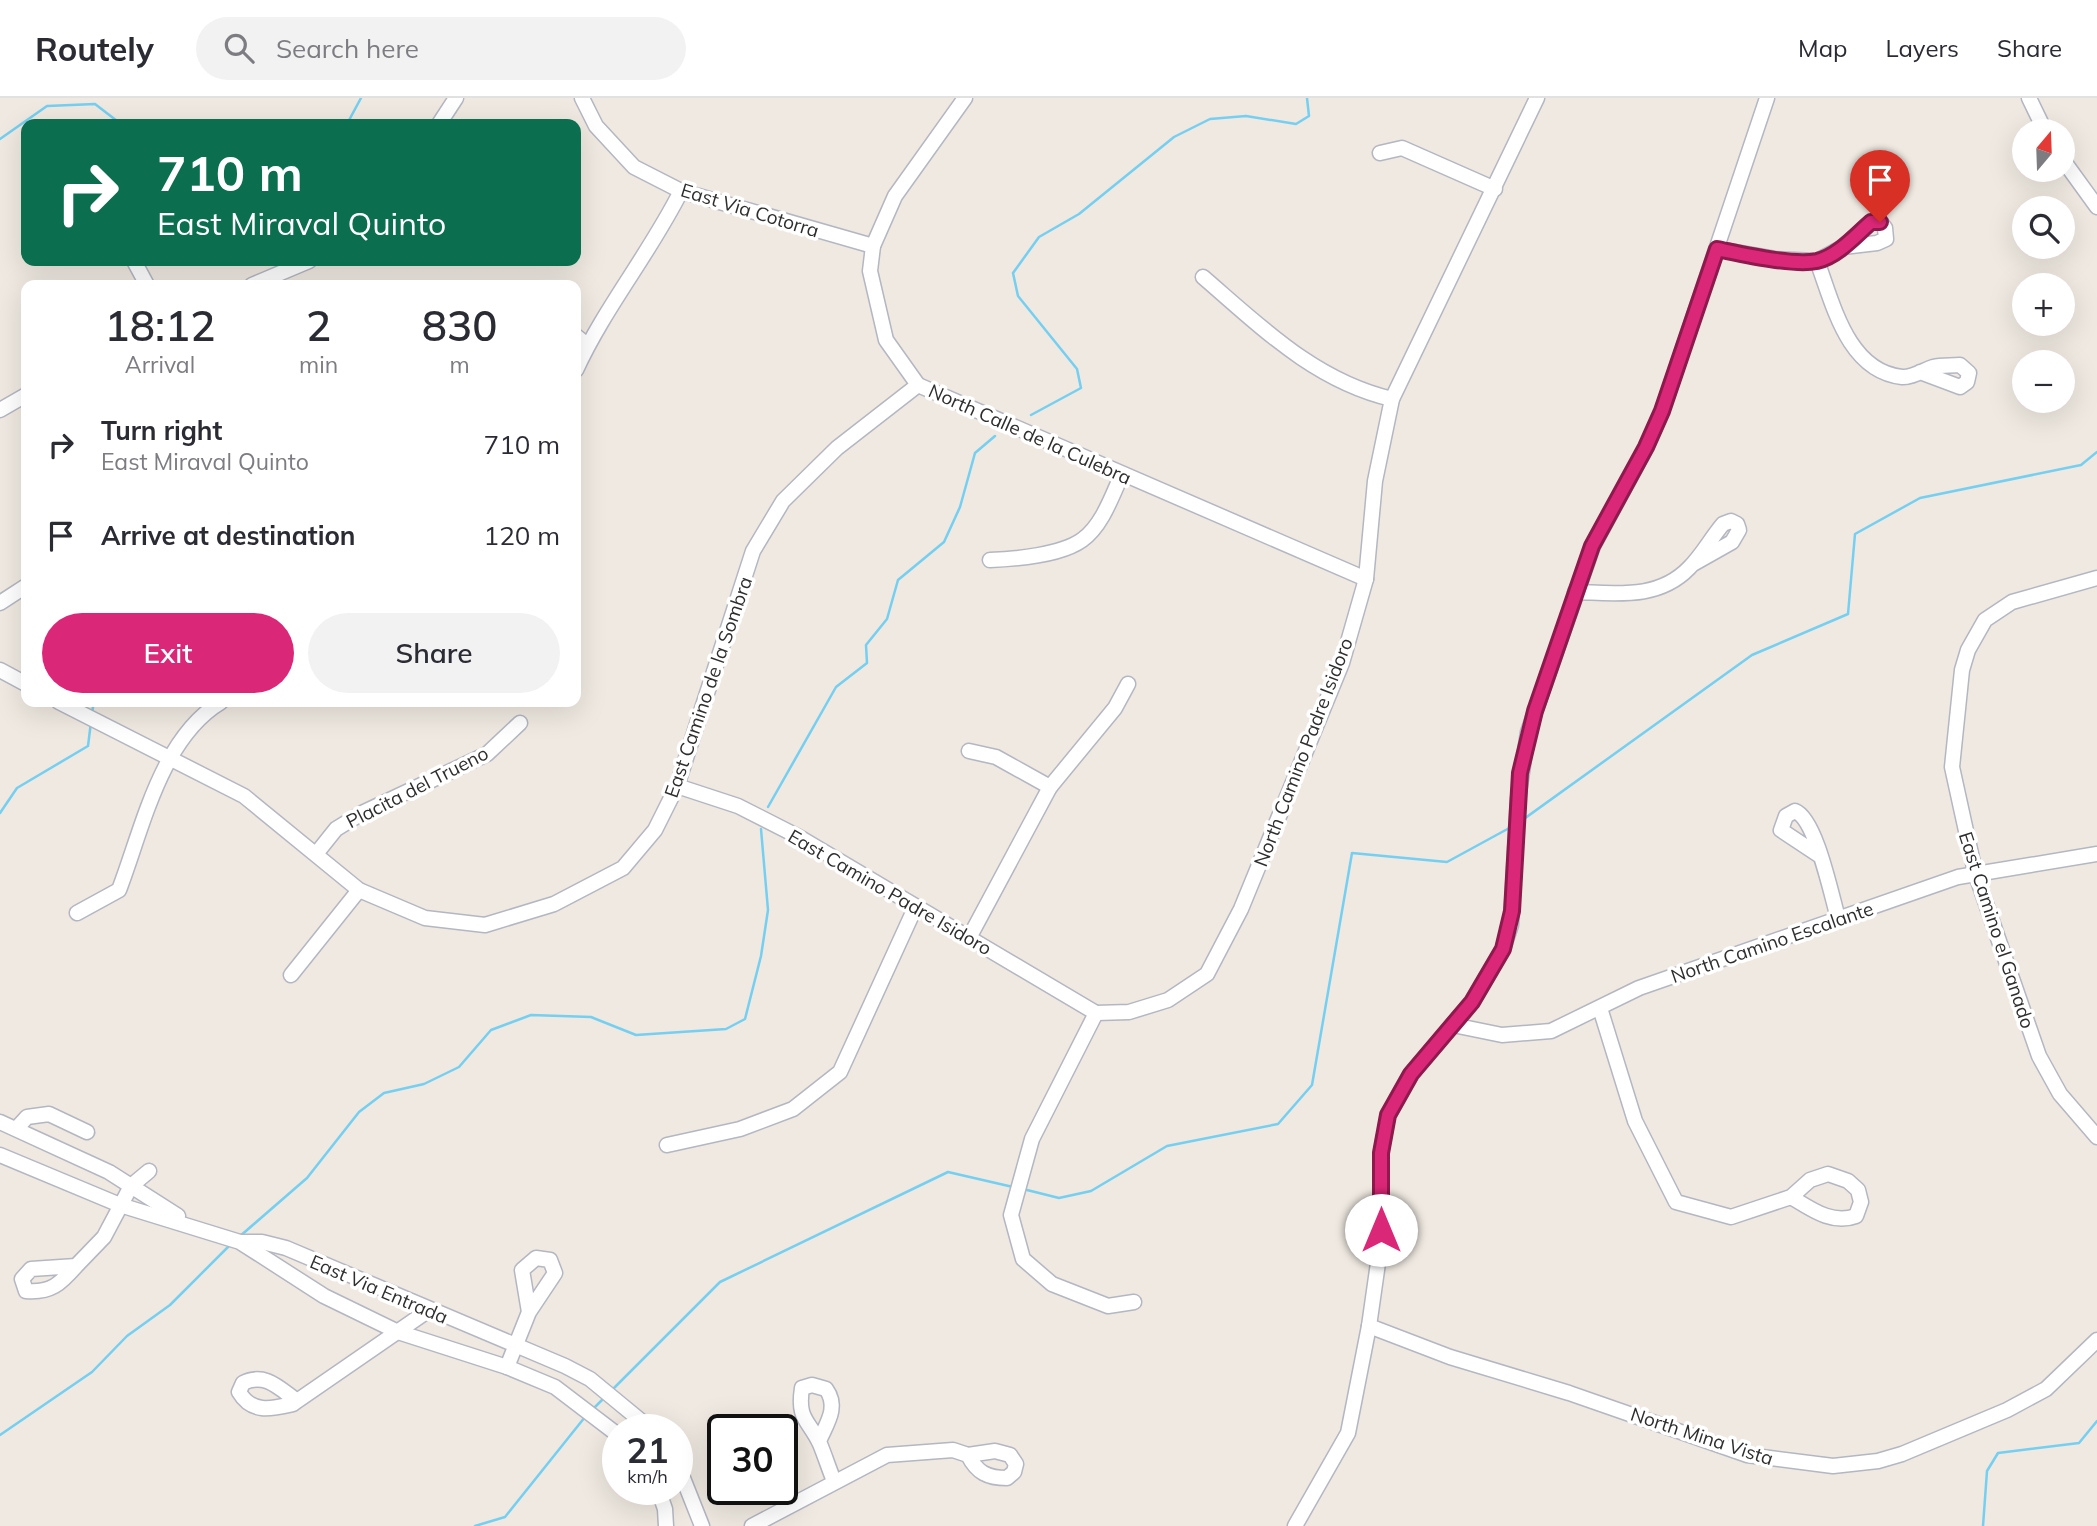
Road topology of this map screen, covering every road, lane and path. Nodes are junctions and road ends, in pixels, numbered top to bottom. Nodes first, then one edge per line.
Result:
1 (456, 98) edge
2 (582, 98) edge
3 (965, 98) edge
4 (1537, 98) edge
5 (1767, 98) edge
6 (2029, 98) edge
7 (442, 119) edge
8 (2039, 119) edge
9 (1380, 153) dead end
10 (2076, 177) edge
11 (1494, 189) junction
12 (681, 191) junction
13 (2094, 201) edge
14 (873, 246) junction
15 (1843, 247) dead end
16 (1717, 249) junction
17 (1817, 261) junction
18 (297, 266) edge
19 (1203, 277) dead end
20 (264, 280) edge
21 (582, 341) edge
22 (1920, 372) dead end
23 (918, 385) junction
24 (21, 399) edge
25 (1392, 399) junction
26 (0, 410) edge
27 (1122, 474) junction
28 (990, 560) dead end
29 (1693, 564) dead end
30 (2097, 578) edge
31 (1366, 579) junction
32 (21, 589) edge
33 (1575, 592) junction
34 (0, 603) edge
35 (0, 670) edge
36 (21, 681) edge
37 (1128, 684) dead end
38 (69, 707) edge
39 (212, 707) edge
40 (520, 723) dead end
41 (969, 751) dead end
42 (169, 756) junction
43 (677, 786) junction
44 (1049, 787) junction
45 (2097, 853) edge
46 (316, 854) junction
47 (1820, 856) dead end
48 (1975, 872) junction
49 (359, 890) junction
50 (915, 908) junction
51 (77, 914) dead end
52 (1838, 918) junction
53 (969, 938) junction
54 (291, 975) dead end
55 (1600, 1008) junction
56 (1096, 1013) junction
57 (1453, 1025) junction
58 (0, 1122) edge
59 (17, 1128) junction
60 (87, 1132) dead end
61 (2097, 1137) edge
62 (667, 1145) dead end
63 (0, 1155) edge
64 (149, 1171) dead end
65 (131, 1186) junction
66 (1791, 1197) junction
67 (120, 1205) junction
68 (201, 1228) junction
69 (240, 1242) junction
70 (76, 1266) dead end
71 (1134, 1302) dead end
72 (429, 1310) junction
73 (529, 1312) dead end
74 (1369, 1326) junction
75 (398, 1332) junction
76 (2097, 1340) edge
77 (516, 1347) junction
78 (507, 1367) junction
79 (297, 1401) dead end
80 (633, 1414) edge
81 (602, 1423) edge
82 (819, 1441) dead end
83 (968, 1455) dead end
84 (834, 1481) junction
85 (693, 1503) edge
86 (664, 1505) edge
87 (666, 1526) edge
88 (702, 1526) edge
89 (752, 1526) edge
90 (1295, 1526) edge

1 - 7 street
2 - 12 street, East Via Cotorra
3 - 14 street, North Calle de la Culebra
4 - 11 street, North Camino Padre Isidoro
5 - 16 street
6 - 8 street
9 - 11 street
10 - 13 street
11 - 25 street, North Camino Padre Isidoro
12 - 14 street, East Via Cotorra
12 - 21 street
14 - 23 street, North Calle de la Culebra
15 - 17 street
16 - 17 street
16 - 33 street
17 - 22 street
18 - 20 street
19 - 25 street
23 - 27 street, North Calle de la Culebra
23 - 43 street, East Camino de la Sombra
24 - 26 street
25 - 31 street, North Camino Padre Isidoro
27 - 28 street
27 - 31 street, North Calle de la Culebra
29 - 33 street
30 - 48 street, East Camino el Ganado
31 - 56 street, North Camino Padre Isidoro
32 - 34 street
33 - 57 street
35 - 36 street
37 - 44 street
38 - 42 street, East Camino de la Sombra
39 - 42 street
40 - 46 street, Placita del Trueno
41 - 44 street
42 - 46 street, East Camino de la Sombra
42 - 51 street
43 - 49 street, East Camino de la Sombra
43 - 50 street, East Camino Padre Isidoro
44 - 53 street
45 - 48 street, North Camino Escalante
46 - 49 street, East Camino de la Sombra
47 - 52 street
48 - 52 street, North Camino Escalante
48 - 61 street, East Camino el Ganado
49 - 54 street
50 - 53 street, East Camino Padre Isidoro
50 - 62 street
52 - 55 street, North Camino Escalante
53 - 56 street, East Camino Padre Isidoro
55 - 57 street, North Camino Escalante
55 - 66 street
56 - 71 street
57 - 74 street
58 - 59 street, East Via Entrada
59 - 60 street
59 - 65 street, East Via Entrada
63 - 67 street, East Via Entrada
64 - 65 street
65 - 67 street
65 - 68 street, East Via Entrada
66 - 66 street
67 - 68 street, East Via Entrada
67 - 70 street
68 - 69 street, East Via Entrada
69 - 72 street, East Via Entrada
69 - 75 street, East Via Entrada
72 - 75 street
72 - 77 street, East Via Entrada
73 - 77 street
74 - 76 street, North Mina Vista
74 - 90 street
75 - 78 street, East Via Entrada
75 - 79 street
77 - 78 street
77 - 80 street, East Via Entrada
78 - 81 street, East Via Entrada
82 - 84 street
83 - 84 street
84 - 89 street
85 - 88 street
86 - 87 street

